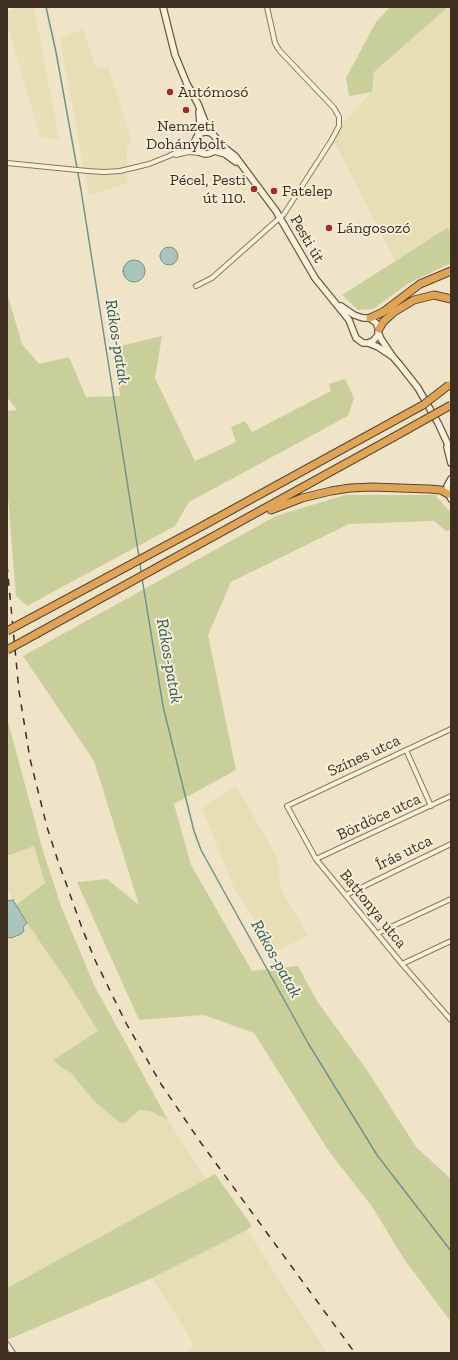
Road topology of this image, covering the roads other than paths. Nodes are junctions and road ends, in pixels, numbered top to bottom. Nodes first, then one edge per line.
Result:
1 (162, 7) edge
2 (268, 7) edge
3 (198, 104) junction
4 (209, 132) junction
5 (198, 134) junction
6 (194, 140) junction
7 (217, 142) junction
8 (214, 151) junction
9 (200, 153) junction
10 (170, 156) junction
11 (7, 163) edge
12 (245, 170) junction
13 (280, 218) junction
14 (451, 271) edge
15 (196, 286) dead end
16 (451, 299) edge
17 (333, 300) junction
18 (367, 318) junction
19 (354, 329) junction
20 (378, 331) junction
21 (368, 343) junction
22 (392, 357) junction
23 (450, 386) edge
24 (451, 405) edge
25 (446, 441) junction
26 (451, 451) edge
27 (451, 463) edge
28 (451, 480) edge
29 (449, 496) edge
30 (244, 520) junction
31 (7, 631) edge
32 (7, 650) edge
33 (451, 729) edge
34 (406, 750) junction
35 (451, 796) edge
36 (287, 806) joint
37 (431, 806) junction
38 (451, 844) edge
39 (316, 859) junction
40 (346, 895) junction
41 (451, 899) edge
42 (378, 933) junction
43 (451, 941) edge
44 (402, 964) junction
45 (451, 1020) edge
46 (7, 1344) edge
47 (13, 1353) edge

1 - 3 main road
2 - 13 street
3 - 4 main road
3 - 5 main road
4 - 5 main road
4 - 7 main road
5 - 6 main road
6 - 9 main road
6 - 10 street
7 - 8 main road
7 - 12 main road, Pesti út
8 - 9 main road
8 - 12 main road, Pesti út
9 - 10 street
10 - 11 street
12 - 13 main road, Pesti út
13 - 15 street
13 - 17 main road, Pesti út
14 - 18 highway
16 - 20 highway
17 - 18 main road
17 - 19 main road
18 - 19 main road
18 - 20 main road
19 - 21 main road
20 - 21 main road
20 - 22 main road
21 - 22 main road
22 - 25 main road
23 - 31 highway, bridge
24 - 30 highway, bridge
25 - 26 main road
25 - 27 main road
28 - 29 main road
29 - 30 highway
30 - 32 highway, bridge
33 - 34 street, Színes utca
34 - 36 street, Színes utca
34 - 37 street
35 - 37 street, Bördöce utca
36 - 39 street, Battonya utca
37 - 39 street, Bördöce utca
38 - 40 street, Írás utca
39 - 40 street, Battonya utca
40 - 42 street, Battonya utca
41 - 42 street
42 - 44 street, Battonya utca
43 - 44 street
44 - 45 street, Battonya utca
46 - 47 street

